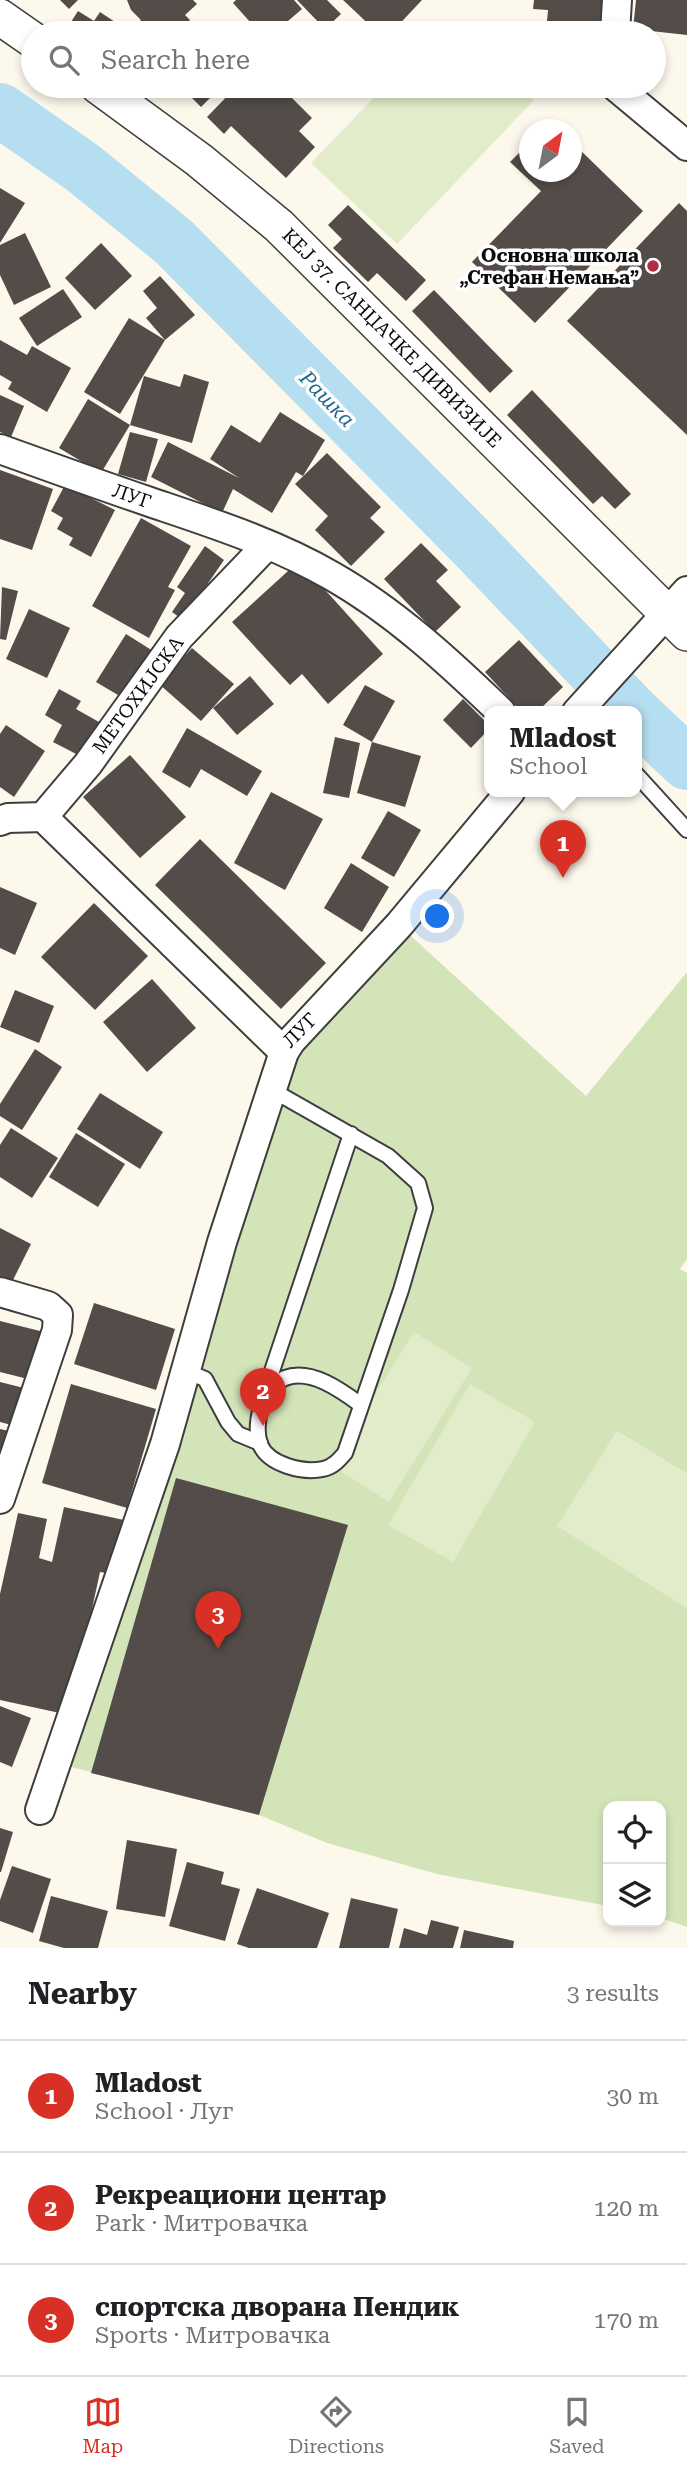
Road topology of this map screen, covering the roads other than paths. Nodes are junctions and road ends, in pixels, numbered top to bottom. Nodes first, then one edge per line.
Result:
1 (617, 0) edge
2 (0, 17) edge
3 (616, 21) edge
4 (21, 32) edge
5 (115, 98) edge
6 (629, 98) edge
7 (687, 146) edge
8 (0, 449) edge
9 (267, 545) junction
10 (680, 612) edge
11 (494, 706) edge
12 (583, 706) edge
13 (642, 781) edge
14 (506, 797) edge
15 (43, 817) junction
16 (0, 821) edge
17 (687, 830) edge
18 (284, 1052) junction
19 (272, 1090) junction
20 (351, 1135) junction
21 (0, 1292) edge
22 (186, 1371) junction
23 (266, 1389) junction
24 (361, 1405) junction
25 (260, 1443) junction
26 (0, 1499) edge
27 (40, 1810) dead end

1 - 3 street
2 - 4 street
5 - 10 street, КЕЈ 37. САНЏАЧКЕ ДИВИЗИЈЕ
6 - 7 street
8 - 9 street, ЛУГ
9 - 11 street, ЛУГ
9 - 15 street, МЕТОХИЈСКА
10 - 12 street
13 - 17 lane
14 - 18 street, ЛУГ
15 - 16 street
15 - 18 street, ЛУГ
18 - 19 street
19 - 20 lane
19 - 22 street
20 - 23 lane
20 - 24 lane
21 - 26 street
22 - 25 lane
22 - 27 street
23 - 24 lane
23 - 25 lane
24 - 25 lane

